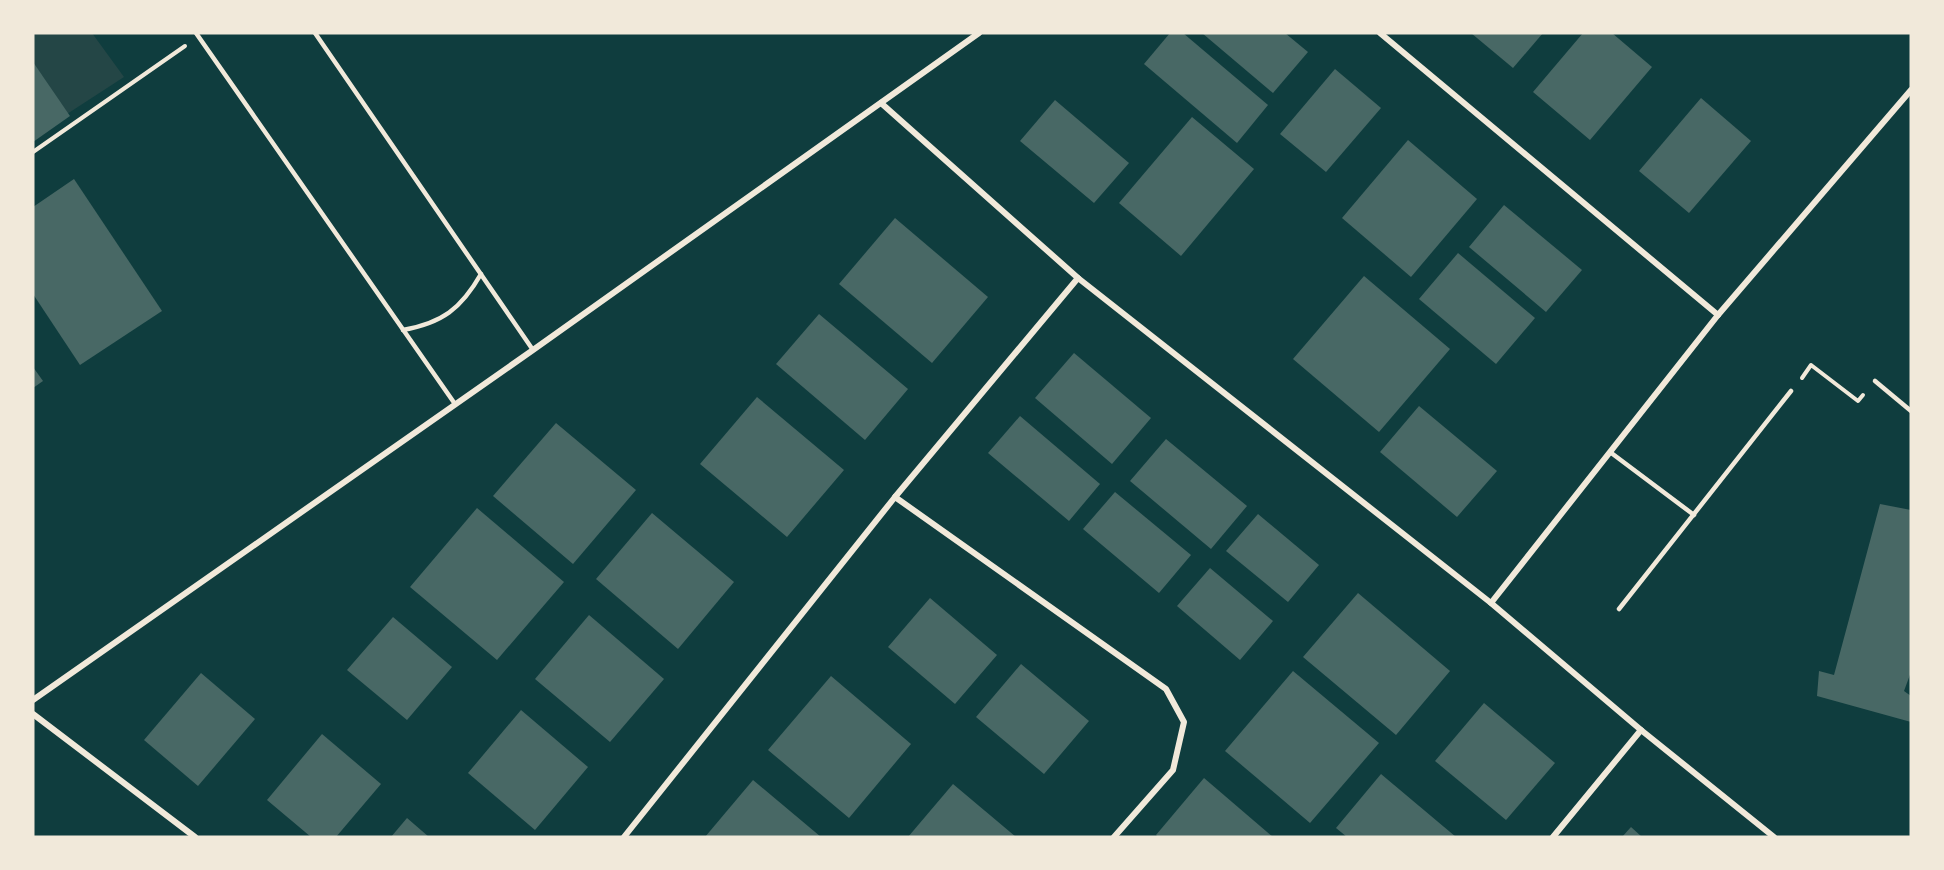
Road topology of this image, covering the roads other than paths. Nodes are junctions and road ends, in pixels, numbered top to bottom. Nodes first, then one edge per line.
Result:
1 (315, 33) edge
2 (980, 33) edge
3 (1380, 33) edge
4 (197, 35) edge
5 (1911, 90) edge
6 (882, 103) junction
7 (481, 274) junction
8 (1078, 278) junction
9 (1718, 315) junction
10 (403, 330) junction
11 (533, 350) junction
12 (1875, 381) road end
13 (1791, 391) road end
14 (455, 404) junction
15 (1911, 411) edge
16 (1610, 452) junction
17 (895, 497) junction
18 (1694, 515) junction
19 (1491, 603) junction
20 (1619, 609) dead end
21 (33, 700) edge
22 (33, 714) edge
23 (1641, 730) junction
24 (195, 837) edge
25 (624, 837) edge
26 (1114, 837) edge
27 (1553, 837) edge
28 (1774, 837) edge

1 - 7 lane
2 - 6 street
3 - 9 street
4 - 10 lane
5 - 9 street
6 - 8 street
6 - 11 street
7 - 10 lane
7 - 11 lane
8 - 17 street
8 - 19 street
9 - 16 street
10 - 14 lane
11 - 14 street
12 - 15 lane
13 - 18 lane
14 - 21 street
16 - 18 lane
16 - 19 street
17 - 25 street
17 - 26 street
18 - 20 lane
19 - 23 street
22 - 24 street
23 - 27 street
23 - 28 street

